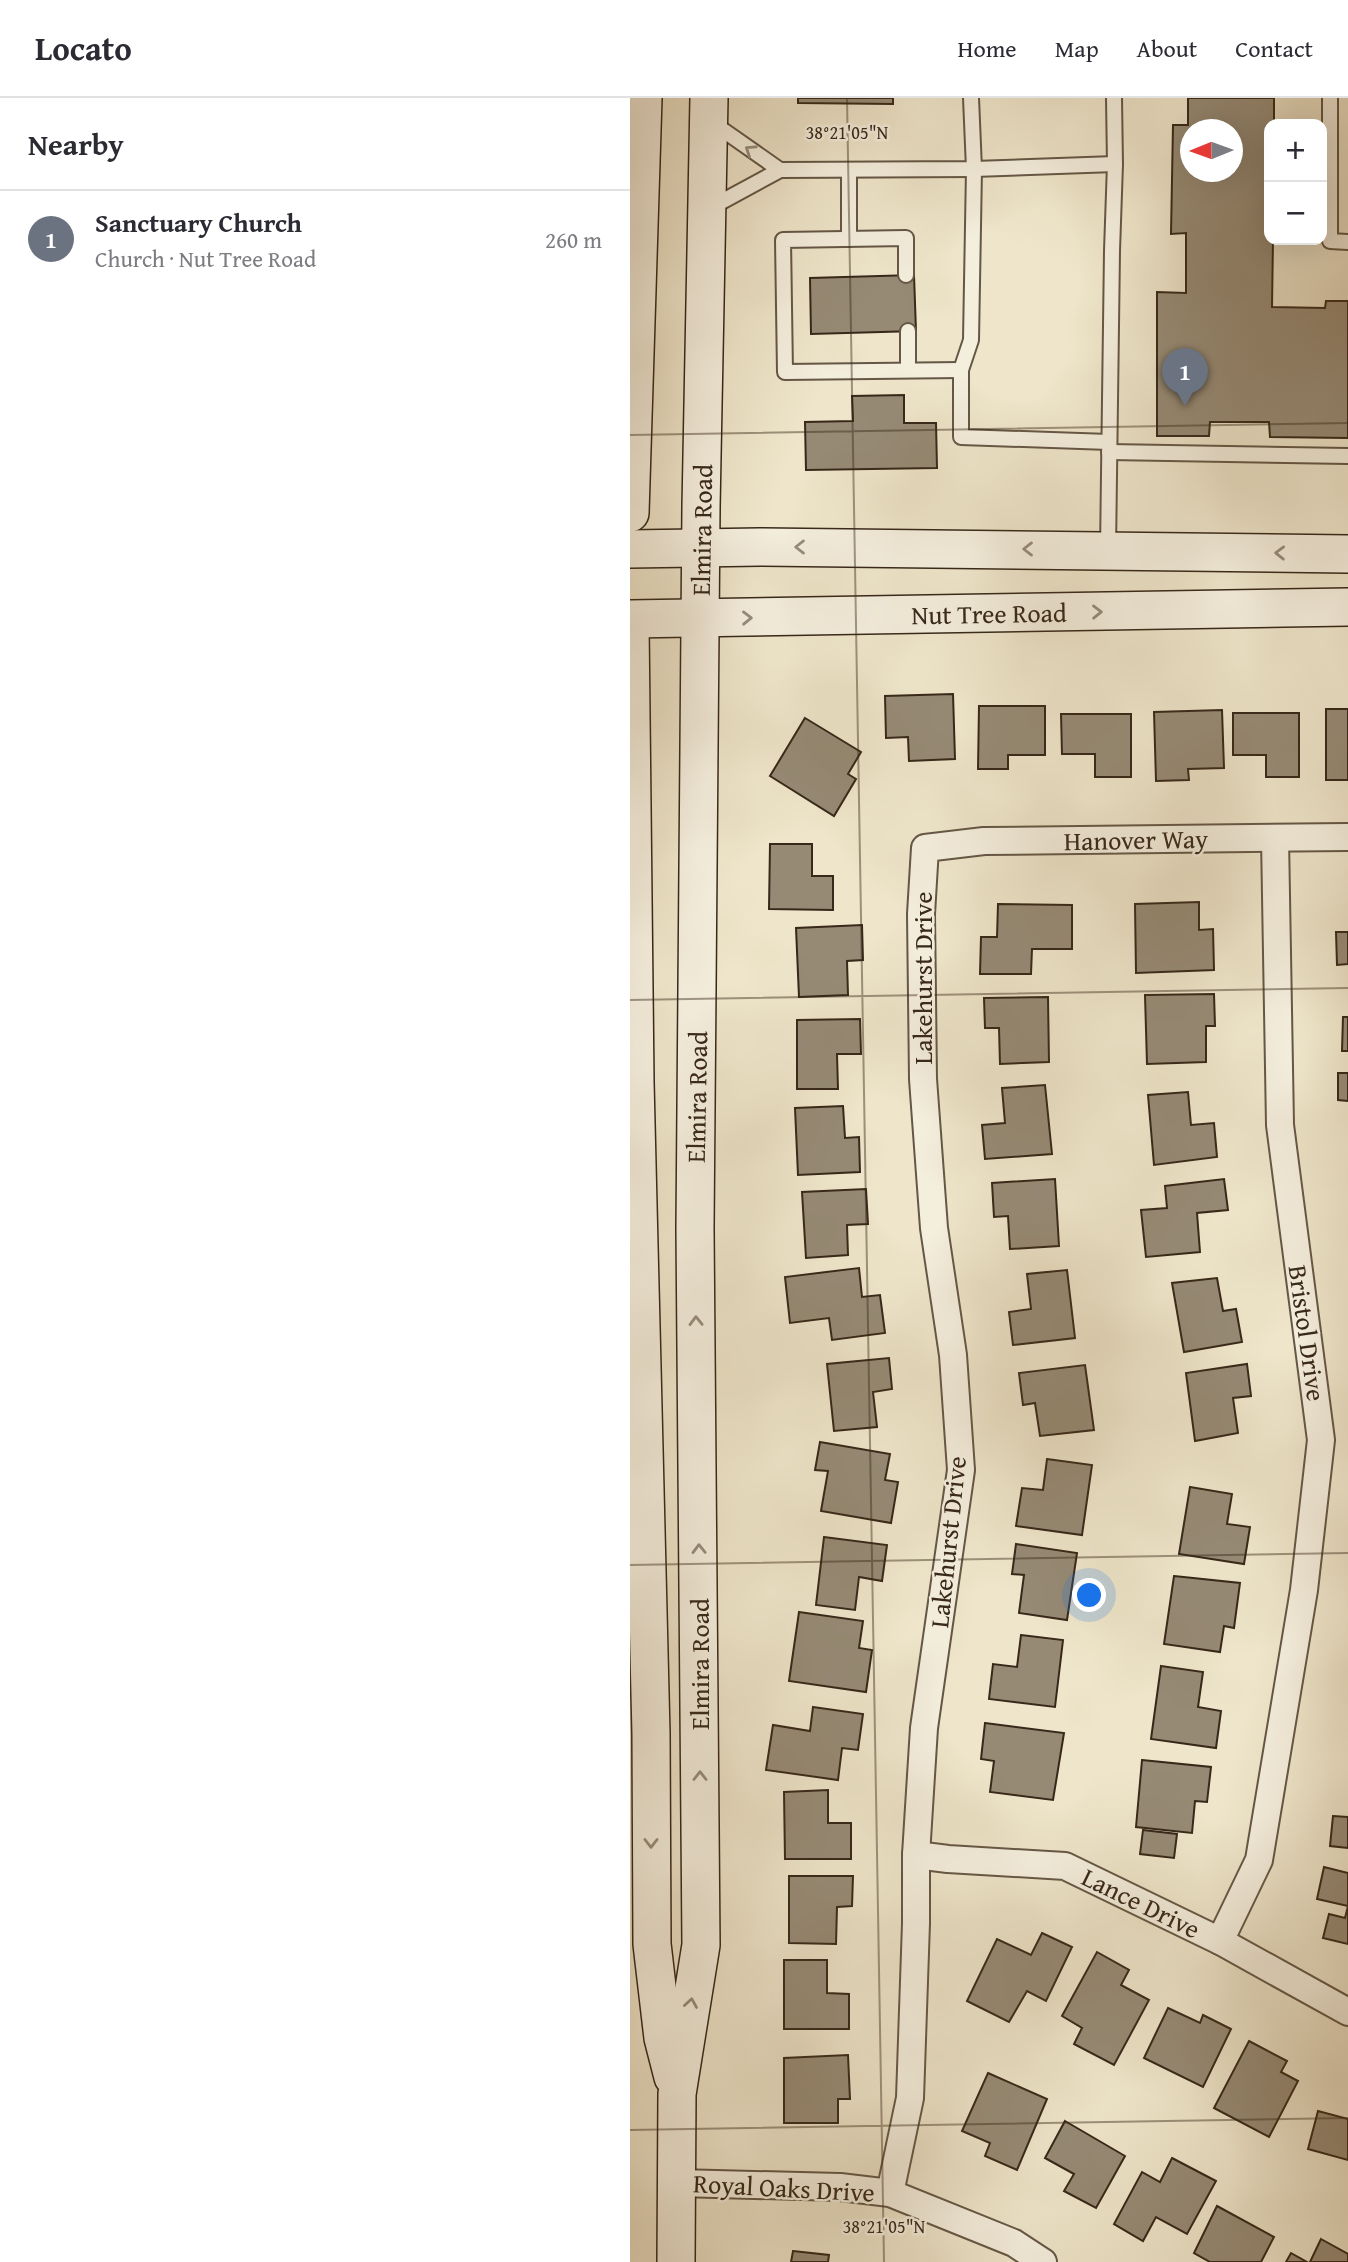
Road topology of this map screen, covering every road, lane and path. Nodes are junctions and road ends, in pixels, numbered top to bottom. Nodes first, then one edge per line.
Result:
1 (643, 98) edge
2 (971, 98) edge
3 (1114, 98) edge
4 (1330, 98) edge
5 (704, 105) edge
6 (1115, 164) junction
7 (974, 169) junction
8 (780, 170) junction
9 (849, 170) junction
10 (709, 209) junction
11 (849, 239) junction
12 (1348, 242) edge
13 (906, 275) dead end
14 (908, 331) dead end
15 (908, 370) junction
16 (961, 370) junction
17 (1109, 447) junction
18 (1348, 456) edge
19 (630, 513) edge
20 (701, 548) junction
21 (630, 549) edge
22 (1108, 550) junction
23 (1348, 554) edge
24 (1348, 607) edge
25 (701, 619) junction
26 (630, 622) edge
27 (1348, 837) edge
28 (1275, 838) junction
29 (925, 848) joint
30 (916, 1855) junction
31 (1220, 1941) junction
32 (1348, 2012) edge
33 (677, 2094) junction
34 (677, 2183) junction
35 (890, 2193) junction
36 (676, 2262) edge
37 (1043, 2262) edge

1 - 19 main road
2 - 7 lane
3 - 6 lane
4 - 12 lane
8 -> 5 lane
5 - 10 main road, Elmira Road
6 - 7 lane
6 - 17 lane
7 - 9 lane
7 - 16 lane
8 - 9 lane
8 - 10 lane
9 - 11 lane
10 - 20 main road, Elmira Road
11 - 13 lane
11 - 15 lane
14 - 15 lane
15 - 16 lane
16 - 17 lane
17 - 18 lane
17 - 22 lane
20 - 21 main road
22 -> 20 main road
20 - 25 main road, Elmira Road
23 -> 22 main road
25 -> 24 main road, Nut Tree Road
25 - 26 main road, Nut Tree Road
33 -> 25 main road, Elmira Road
26 -> 33 main road, Elmira Road
27 - 28 street, Hanover Way
28 - 29 street, Hanover Way
28 - 31 street, Bristol Drive
29 - 30 street, Lakehurst Drive
30 - 31 street, Lance Drive
30 - 35 street, Lakehurst Drive
31 - 32 street, Lance Drive
33 - 34 main road, Elmira Road
34 - 35 street, Royal Oaks Drive
34 - 36 main road, Elmira Road
35 - 37 street, Royal Oaks Drive

